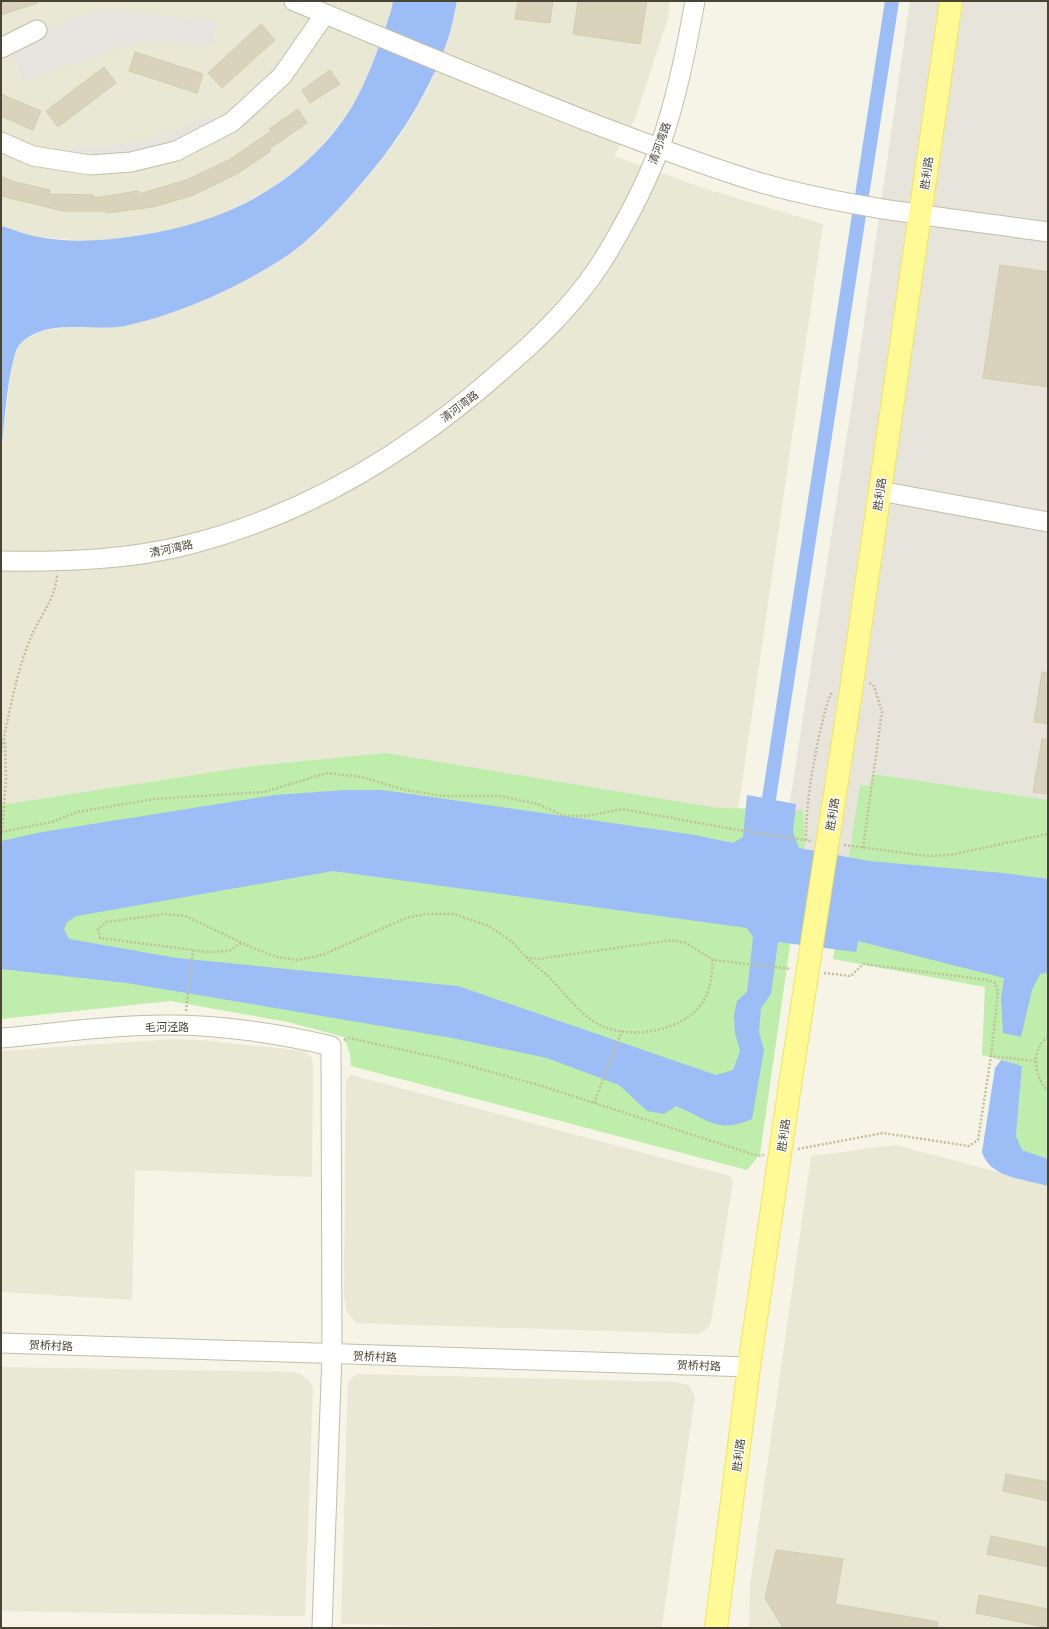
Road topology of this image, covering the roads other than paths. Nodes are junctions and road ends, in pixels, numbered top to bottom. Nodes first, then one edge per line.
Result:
1 (294, 1) edge
2 (696, 1) edge
3 (951, 1) edge
4 (325, 14) junction
5 (37, 30) dead end
6 (1, 48) edge
7 (1, 142) edge
8 (659, 149) junction
9 (920, 213) junction
10 (1048, 232) edge
11 (880, 491) junction
12 (1048, 522) edge
13 (7, 561) edge
14 (1, 1038) edge
15 (1, 1343) edge
16 (332, 1354) junction
17 (749, 1367) junction
18 (322, 1628) edge
19 (716, 1628) edge

1 - 4 street
2 - 8 street, 清河湾路
3 - 9 main road, 胜利路
4 - 7 street
4 - 8 street
5 - 6 street
8 - 9 street
8 - 13 street, 清河湾路
9 - 10 street
9 - 11 main road, 胜利路
11 - 12 street
11 - 17 main road, 胜利路, bridge
14 - 16 street, 毛河泾路
15 - 16 street, 贺桥村路
16 - 17 street, 贺桥村路
16 - 18 street
17 - 19 main road, 胜利路

